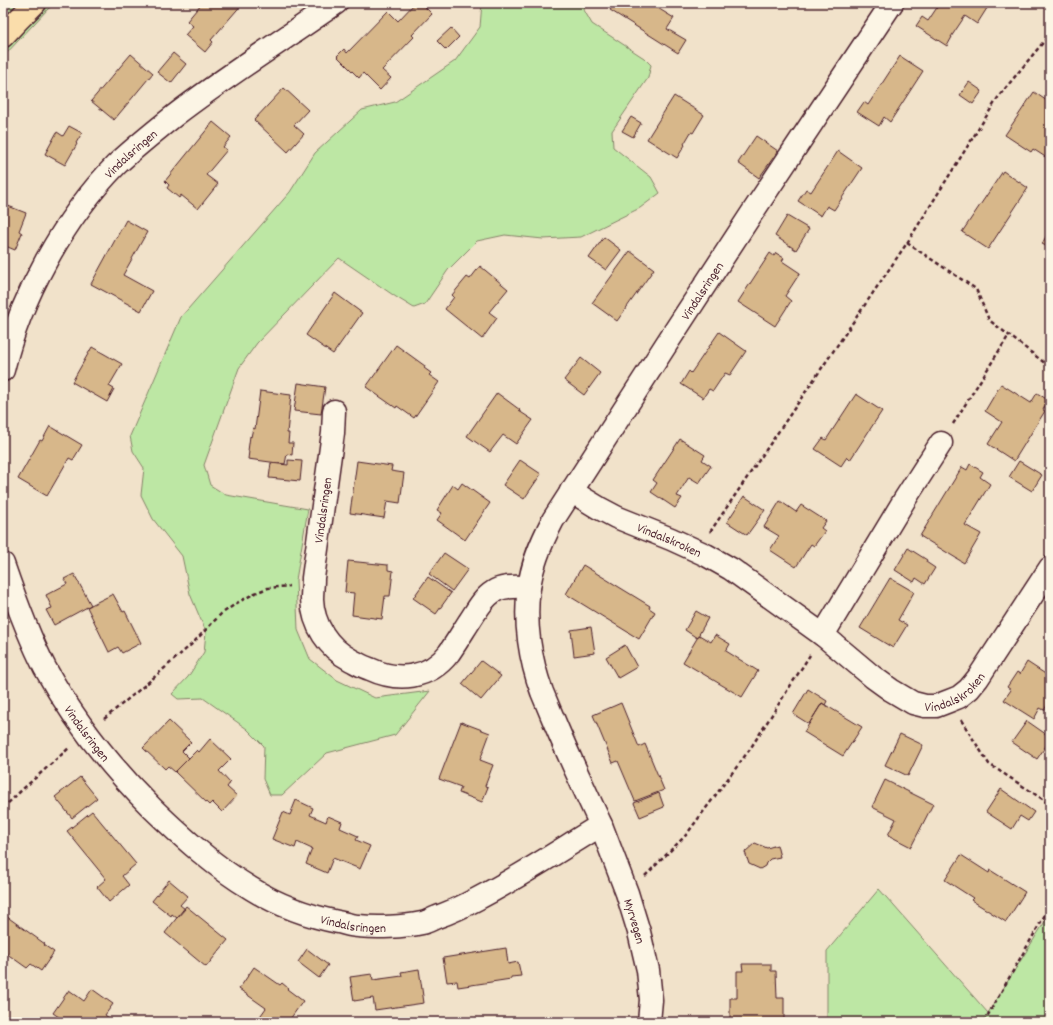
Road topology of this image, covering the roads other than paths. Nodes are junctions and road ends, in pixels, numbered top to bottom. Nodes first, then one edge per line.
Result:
1 (35, 3) edge
2 (336, 3) edge
3 (892, 3) edge
4 (3, 36) edge
5 (3, 370) edge
6 (334, 411) dead end
7 (941, 443) road end
8 (571, 491) junction
9 (3, 564) edge
10 (1050, 568) edge
11 (529, 587) junction
12 (823, 634) junction
13 (601, 825) junction
14 (649, 1022) edge

1 - 4 highway
2 - 5 street, Vindalsringen
3 - 8 street, Vindalsringen
6 - 11 street, Vindalsringen
7 - 12 street
8 - 11 street, Vindalsringen
8 - 12 street, Vindalskroken
9 - 13 street, Vindalsringen
10 - 12 street, Vindalskroken
11 - 13 street, Vindalsringen
13 - 14 street, Myrvegen

